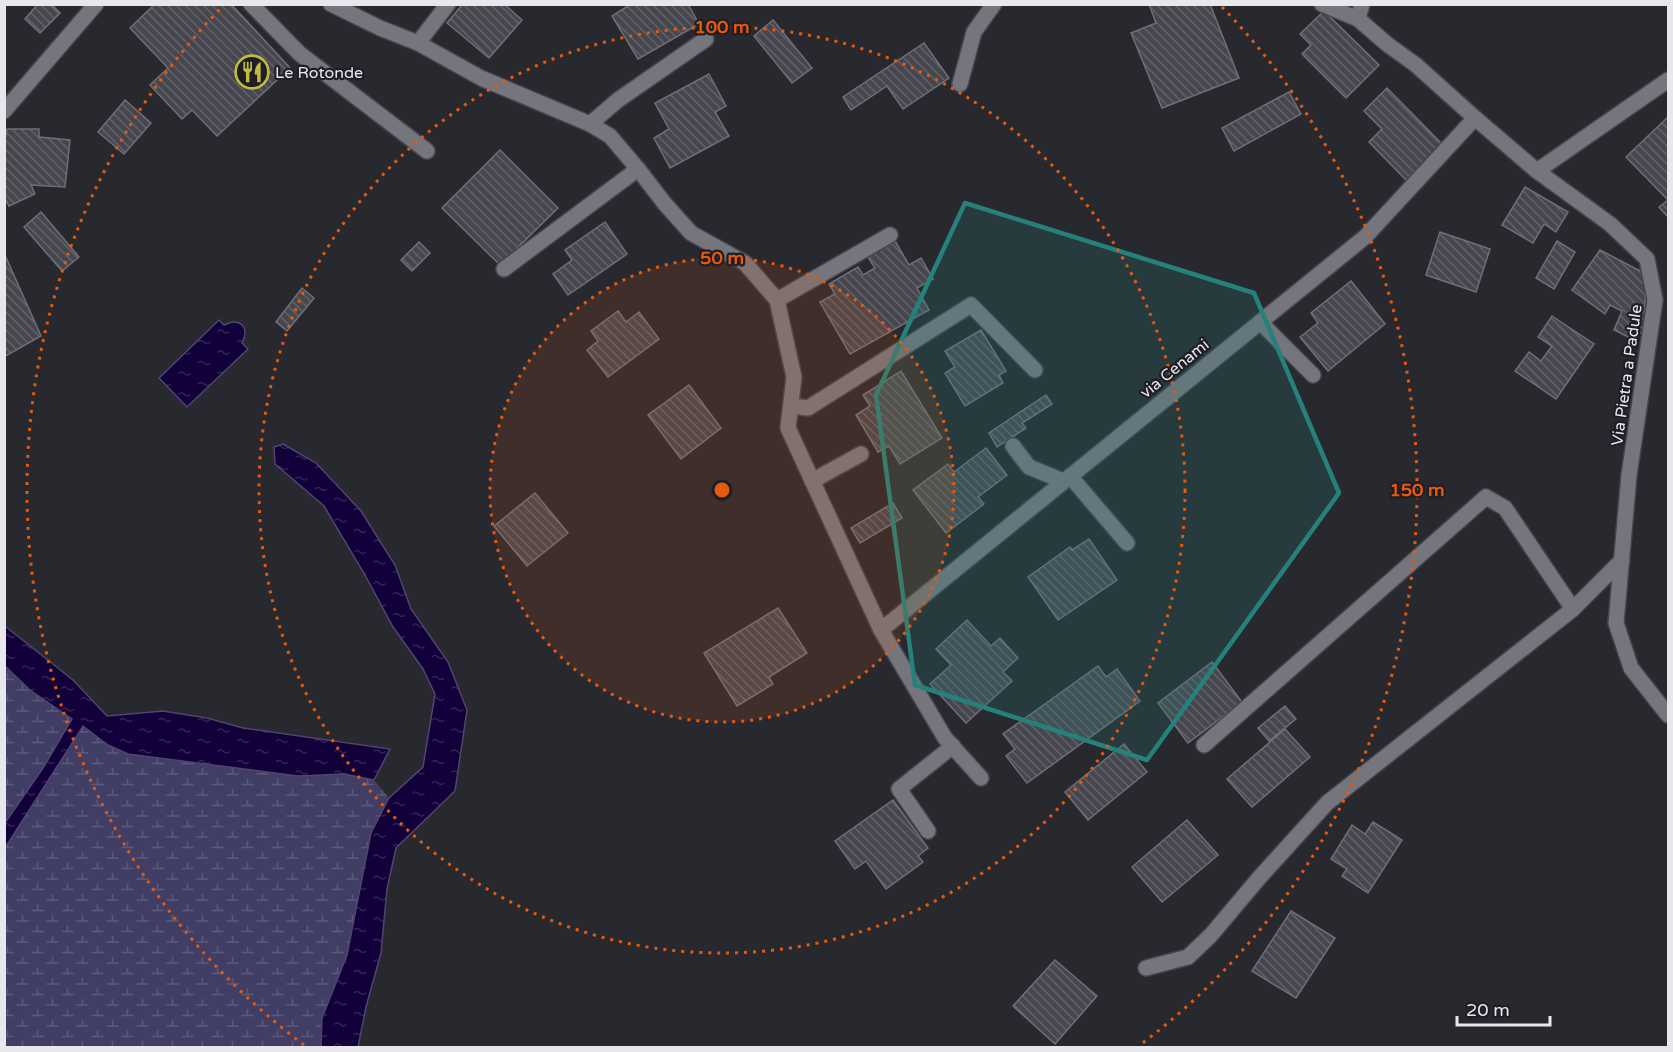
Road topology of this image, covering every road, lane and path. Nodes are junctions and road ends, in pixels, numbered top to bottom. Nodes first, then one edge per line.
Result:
1 (96, 4) edge
2 (251, 4) edge
3 (448, 4) edge
4 (994, 4) edge
5 (1322, 4) edge
6 (339, 6) edge
7 (1360, 12) edge
8 (706, 39) dead end
9 (418, 43) junction
10 (1668, 80) edge
11 (960, 84) dead end
12 (4, 111) edge
13 (1475, 118) junction
14 (590, 124) junction
15 (427, 151) dead end
16 (638, 169) junction
17 (1538, 171) junction
18 (890, 236) dead end
19 (504, 269) dead end
20 (777, 300) junction
21 (1260, 322) junction
22 (1035, 370) dead end
23 (1313, 375) dead end
24 (792, 406) junction
25 (1013, 446) dead end
26 (861, 454) dead end
27 (1066, 479) junction
28 (812, 481) junction
29 (1127, 543) dead end
30 (1622, 560) junction
31 (1573, 609) junction
32 (881, 630) junction
33 (1668, 715) edge
34 (1204, 745) dead end
35 (953, 746) junction
36 (981, 778) dead end
37 (928, 831) dead end
38 (1146, 968) dead end

1 - 12 street
2 - 15 street
3 - 9 street
4 - 11 street
5 - 7 street, Via Pietra a Padule
6 - 9 street
7 - 13 street, Via Pietra a Padule
8 - 14 street
9 - 14 street
10 - 17 street
13 - 17 street, Via Pietra a Padule
13 - 21 street, via Cenami
14 - 16 street
16 - 19 street
16 - 20 street
17 - 30 street, Via Pietra a Padule
18 - 20 street
20 - 24 street
21 - 23 street
21 - 27 street, via Cenami
22 - 24 street
24 - 28 street
25 - 27 street
26 - 28 street
27 - 29 street
27 - 32 street, via Cenami
28 - 32 street
30 - 31 street
30 - 33 street, Via Pietra a Padule
31 - 34 street
31 - 38 street
32 - 35 street
35 - 36 street
35 - 37 street

